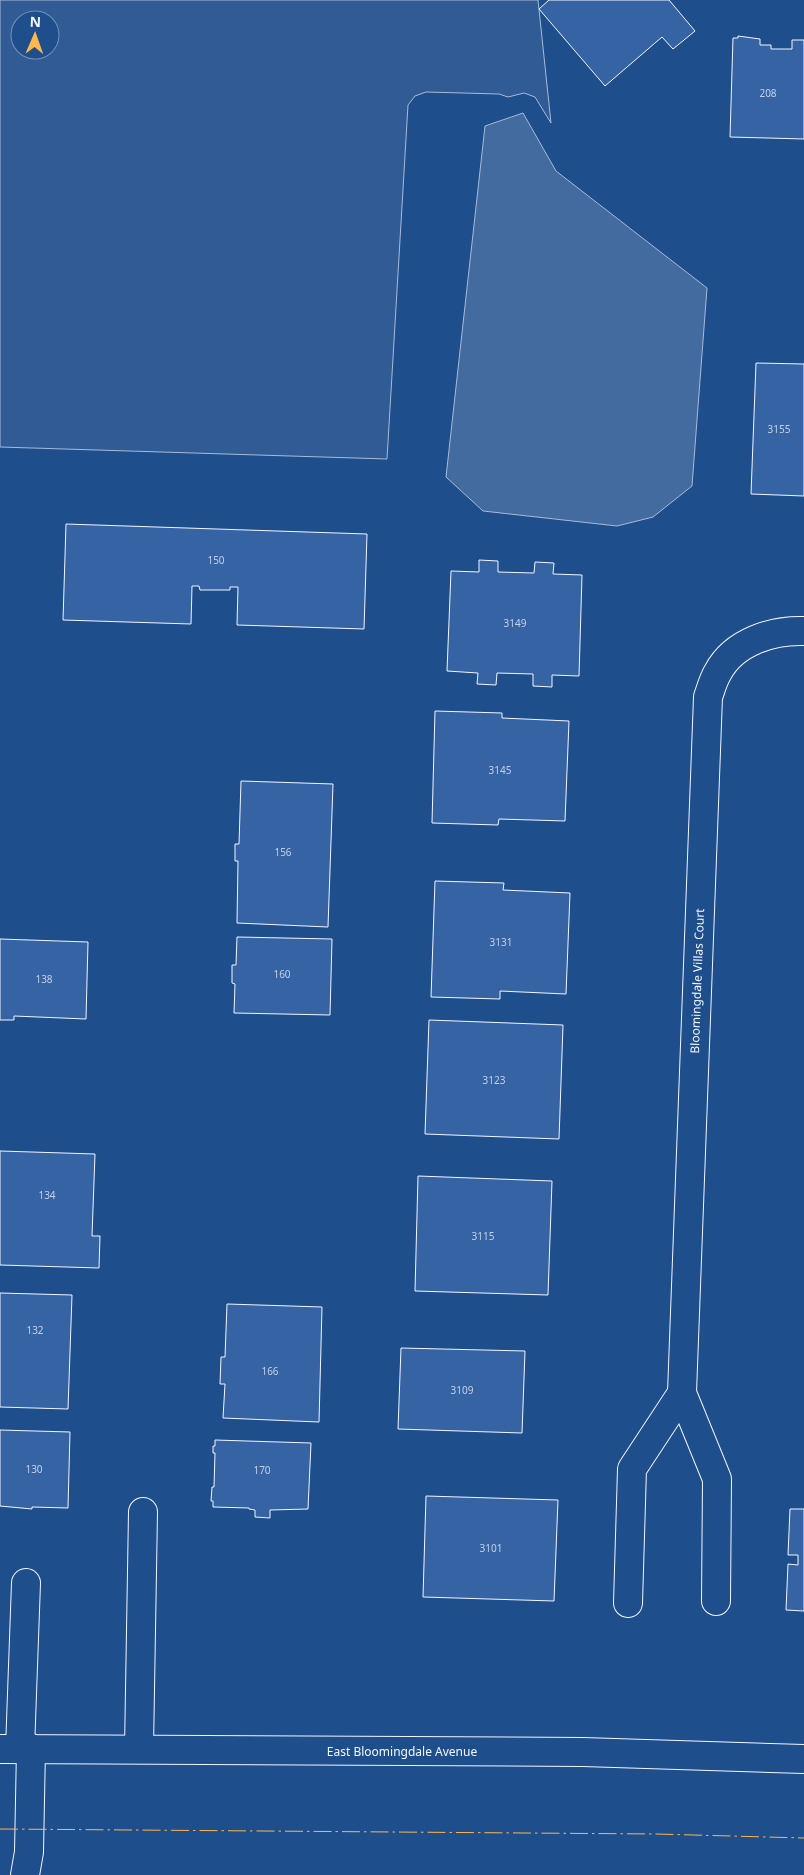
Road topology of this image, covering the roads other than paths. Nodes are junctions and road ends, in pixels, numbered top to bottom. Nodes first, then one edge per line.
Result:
1 (804, 630) edge
2 (682, 1393) junction
3 (143, 1512) dead end
4 (26, 1583) dead end
5 (716, 1601) dead end
6 (628, 1603) dead end
7 (17, 1749) edge
8 (138, 1750) junction
9 (804, 1759) edge
10 (26, 1875) edge

1 - 2 street, Bloomingdale Villas Court
2 - 5 street
2 - 6 street
3 - 8 street
4 - 7 street
7 - 8 street, East Bloomingdale Avenue
7 - 10 street
8 - 9 street, East Bloomingdale Avenue

